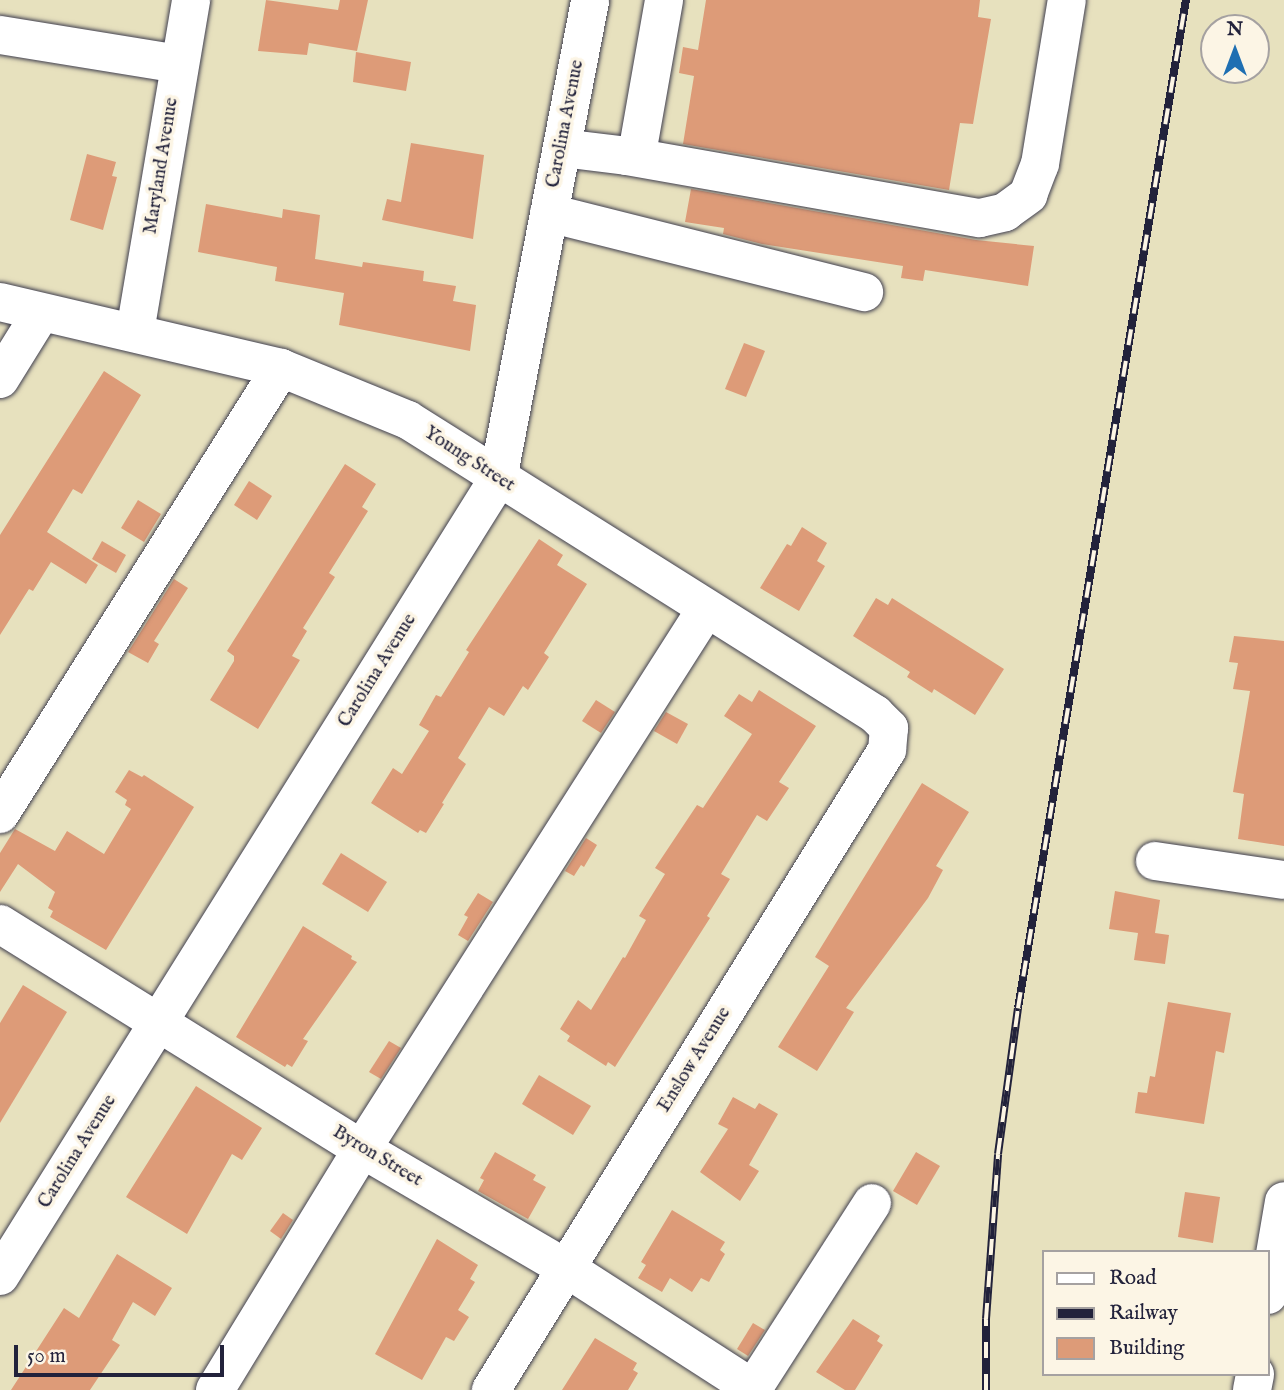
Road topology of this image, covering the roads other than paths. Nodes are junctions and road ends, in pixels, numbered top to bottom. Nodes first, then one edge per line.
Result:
1 (191, 0) edge
2 (590, 0) edge
3 (664, 0) edge
4 (1067, 0) edge
5 (0, 35) edge
6 (180, 64) junction
7 (562, 148) junction
8 (627, 156) junction
9 (550, 213) junction
10 (864, 292) dead end
11 (0, 302) edge
12 (41, 313) junction
13 (135, 332) junction
14 (281, 368) junction
15 (0, 379) edge
16 (498, 479) junction
17 (706, 609) junction
18 (889, 728) joint
19 (0, 814) edge
20 (1155, 861) dead end
21 (1284, 880) edge
22 (0, 924) edge
23 (158, 1024) junction
24 (362, 1149) junction
25 (1284, 1201) edge
26 (872, 1203) dead end
27 (566, 1268) junction
28 (0, 1276) edge
29 (1270, 1283) edge
30 (215, 1390) edge
31 (491, 1390) edge
32 (753, 1390) edge

1 - 6 street, Maryland Avenue
2 - 7 street, Carolina Avenue
3 - 8 street
4 - 8 street
5 - 6 street
6 - 13 street, Maryland Avenue
7 - 8 street
7 - 9 street, Carolina Avenue
9 - 10 street
9 - 16 street, Carolina Avenue
11 - 12 street, Young Street
12 - 13 street, Young Street
12 - 15 street
13 - 14 street, Young Street
14 - 16 street, Young Street
14 - 19 street
16 - 17 street, Young Street
16 - 23 street, Carolina Avenue
17 - 18 street, Young Street
17 - 24 street
18 - 27 street, Enslow Avenue
20 - 21 street
22 - 23 street, Byron Street
23 - 24 street, Byron Street
23 - 28 street, Carolina Avenue
24 - 27 street, Byron Street
24 - 30 street
25 - 29 street
26 - 32 street
27 - 31 street, Enslow Avenue
27 - 32 street, Byron Street

